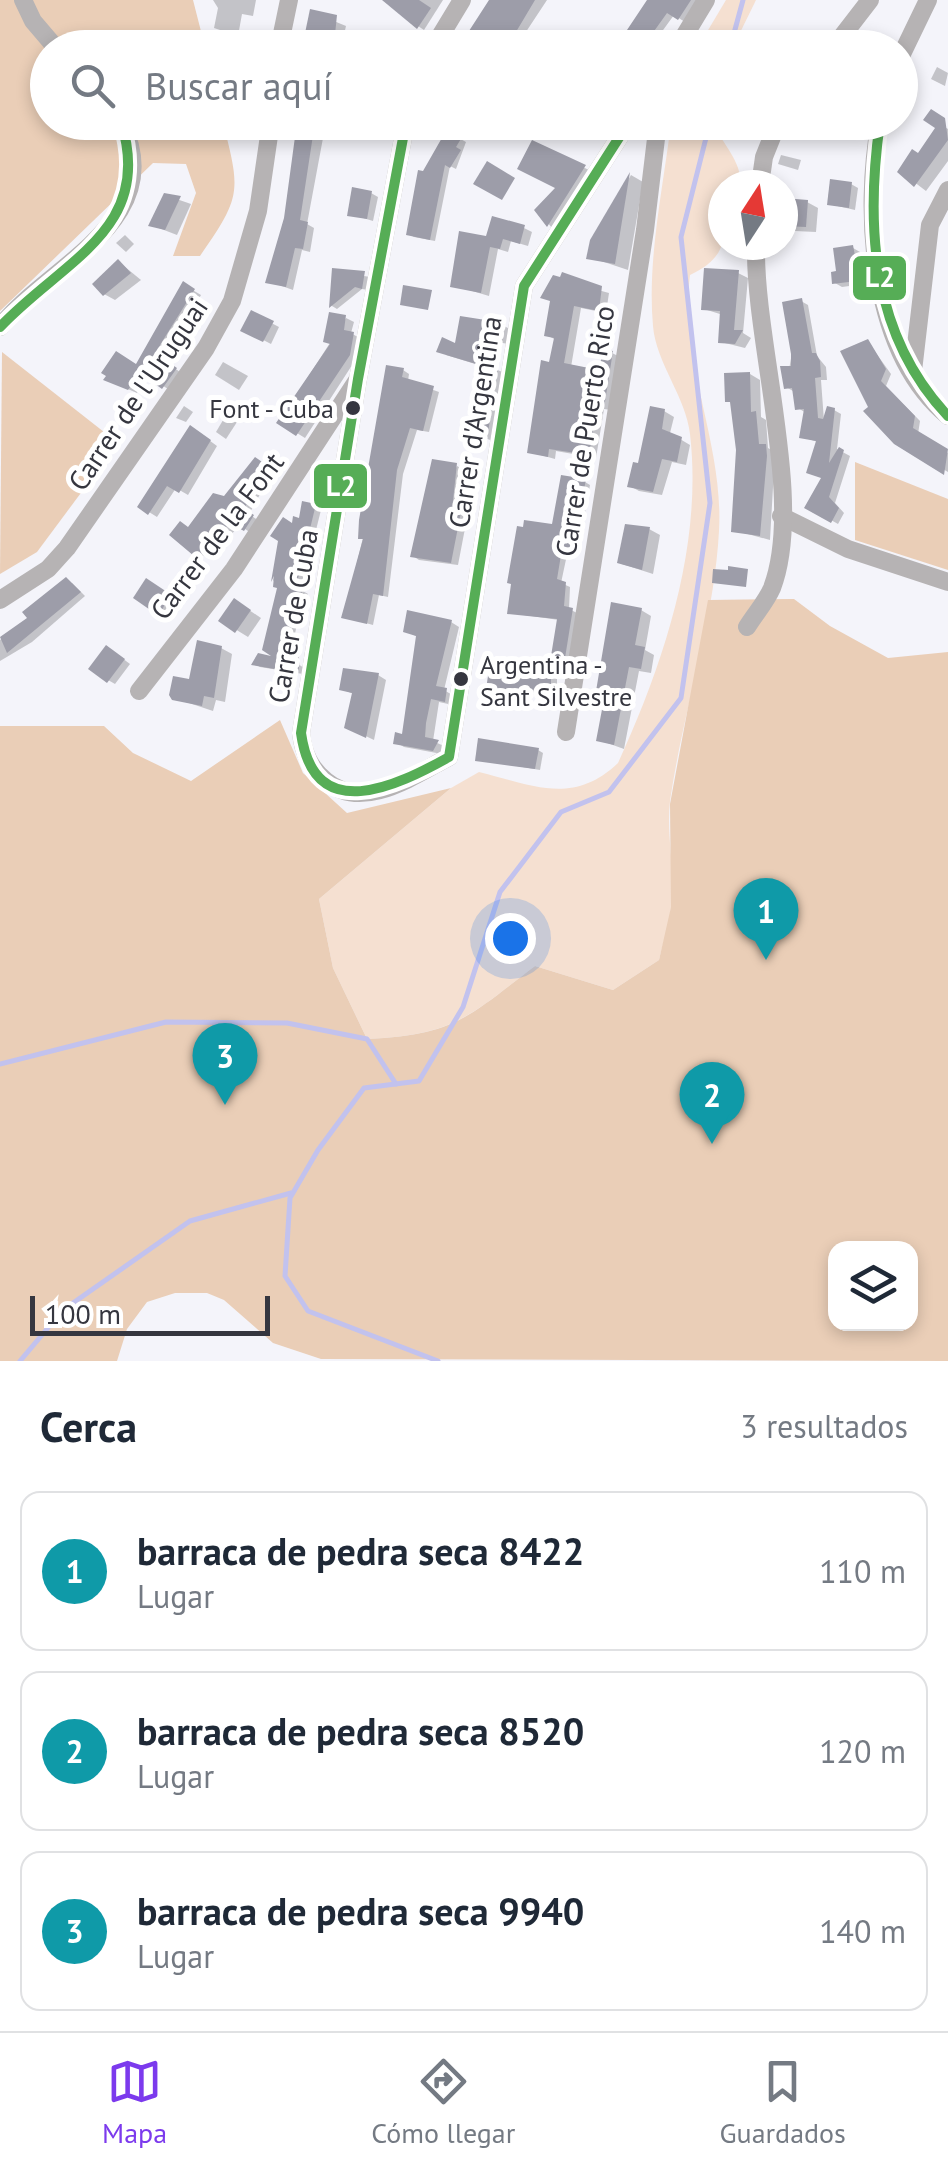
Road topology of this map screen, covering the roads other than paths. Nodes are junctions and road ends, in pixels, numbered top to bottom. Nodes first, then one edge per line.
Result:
1 (23, 0) edge
2 (288, 0) edge
3 (462, 0) edge
4 (706, 0) edge
5 (870, 0) edge
6 (928, 0) edge
7 (41, 30) edge
8 (283, 30) edge
9 (444, 30) edge
10 (688, 30) edge
11 (847, 30) edge
12 (914, 30) edge
13 (128, 140) edge
14 (268, 140) edge
15 (403, 140) edge
16 (617, 140) edge
17 (656, 140) edge
18 (771, 140) edge
19 (878, 140) edge
20 (762, 170) edge
21 (948, 190) edge
22 (756, 260) edge
23 (0, 327) edge
24 (913, 371) junction
25 (358, 379) junction
26 (948, 416) edge
27 (782, 516) junction
28 (948, 582) edge
29 (0, 600) edge
30 (747, 627) dead end
31 (138, 691) dead end
32 (566, 732) dead end
33 (449, 758) joint

1 - 7 street
2 - 8 street
3 - 9 street
4 - 10 street
5 - 11 street
6 - 12 street
13 - 23 street
14 - 29 street, Carrer de l'Uruguai
15 - 25 street, Carrer de la Font
16 - 33 street, Carrer d'Argentina
17 - 32 street, Carrer de Puerto Rico
18 - 20 street
19 - 24 street
21 - 24 street
22 - 27 street
24 - 26 street
25 - 31 street, Carrer de la Font
25 - 33 street, Carrer de Cuba
27 - 28 street
27 - 30 street

